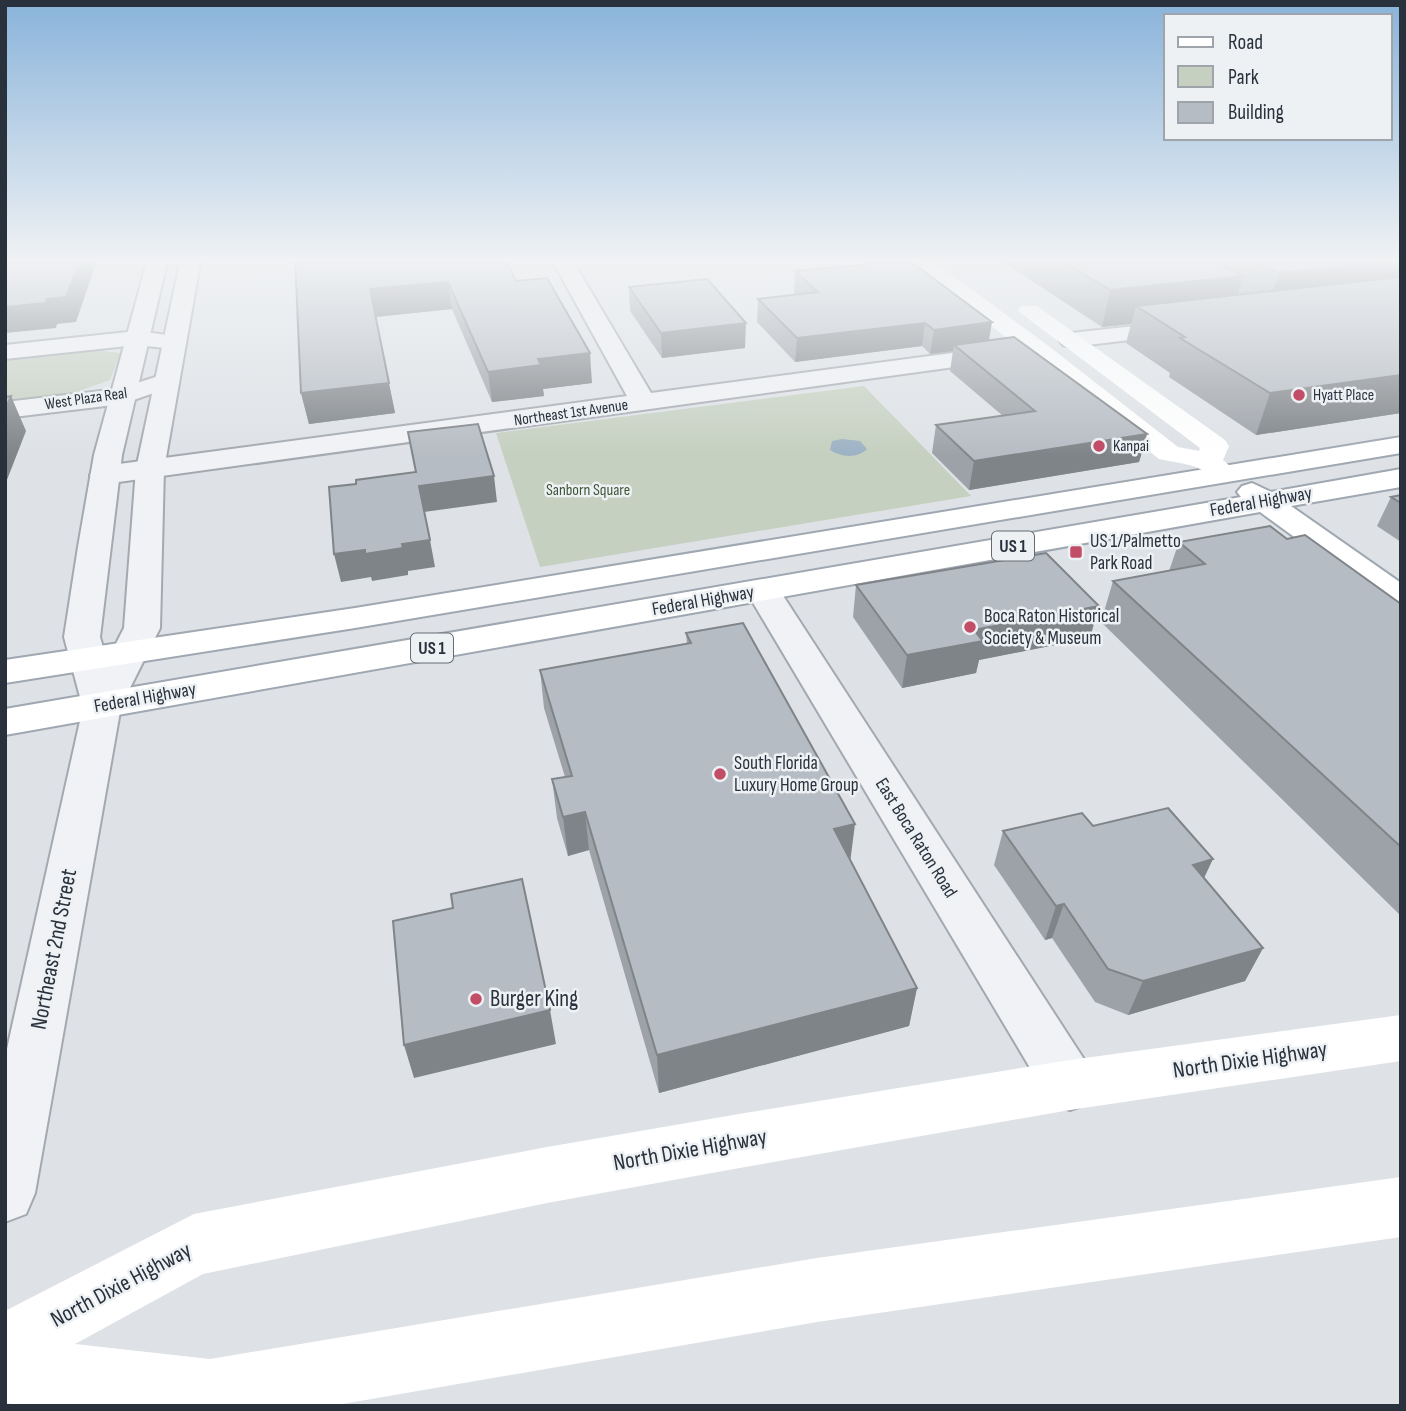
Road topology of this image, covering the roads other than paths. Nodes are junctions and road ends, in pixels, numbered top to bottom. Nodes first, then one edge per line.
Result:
1 (141, 324) edge
2 (178, 324) edge
3 (599, 324) edge
4 (1004, 324) edge
5 (1048, 324) edge
6 (1199, 326) edge
7 (137, 338) junction
8 (1071, 340) junction
9 (174, 342) junction
10 (1038, 349) junction
11 (5, 352) edge
12 (166, 381) junction
13 (122, 396) junction
14 (644, 403) junction
15 (5, 410) edge
16 (1401, 445) edge
17 (1216, 468) junction
18 (150, 469) junction
19 (104, 475) junction
20 (1401, 478) edge
21 (1264, 501) junction
22 (763, 591) junction
23 (1401, 599) edge
24 (129, 653) junction
25 (88, 659) junction
26 (5, 672) edge
27 (102, 706) junction
28 (5, 722) edge
29 (1401, 1038) edge
30 (1070, 1085) junction
31 (5, 1193) edge
32 (1401, 1206) edge
33 (5, 1347) edge
34 (5, 1370) edge

1 - 7 street, Northeast 2nd Street
2 - 9 street, Northeast 2nd Street
3 - 14 street
4 - 10 main road
5 - 8 main road
6 - 8 street
7 - 9 street
7 - 11 street
7 - 13 street, Northeast 2nd Street
8 - 17 main road
9 - 12 street, Northeast 2nd Street
10 - 14 street, Northeast 1st Avenue
10 - 17 main road
12 - 13 street, West Plaza Real
12 - 18 street, Northeast 2nd Street
13 - 15 street, West Plaza Real
13 - 19 street, Northeast 2nd Street
14 - 18 street, Northeast 1st Avenue
16 - 17 main road, Federal Highway / US 1
17 - 21 main road
17 - 24 main road, Federal Highway / US 1
18 - 19 street, Northeast 1st Avenue
18 - 24 street, Northeast 2nd Street
19 - 25 street, Northeast 2nd Street
20 - 21 main road, Federal Highway / US 1
21 - 22 main road, Federal Highway / US 1
21 - 23 main road
22 - 27 main road, Federal Highway / US 1
22 - 30 street, East Boca Raton Road
24 - 25 main road, Federal Highway / US 1
24 - 27 street, Northeast 2nd Street
25 - 26 main road, Federal Highway / US 1
25 - 27 street, Northeast 2nd Street
27 - 28 main road, Federal Highway / US 1
27 - 31 street, Northeast 2nd Street
29 - 30 main road, North Dixie Highway
30 - 33 main road, North Dixie Highway
32 - 34 main road

